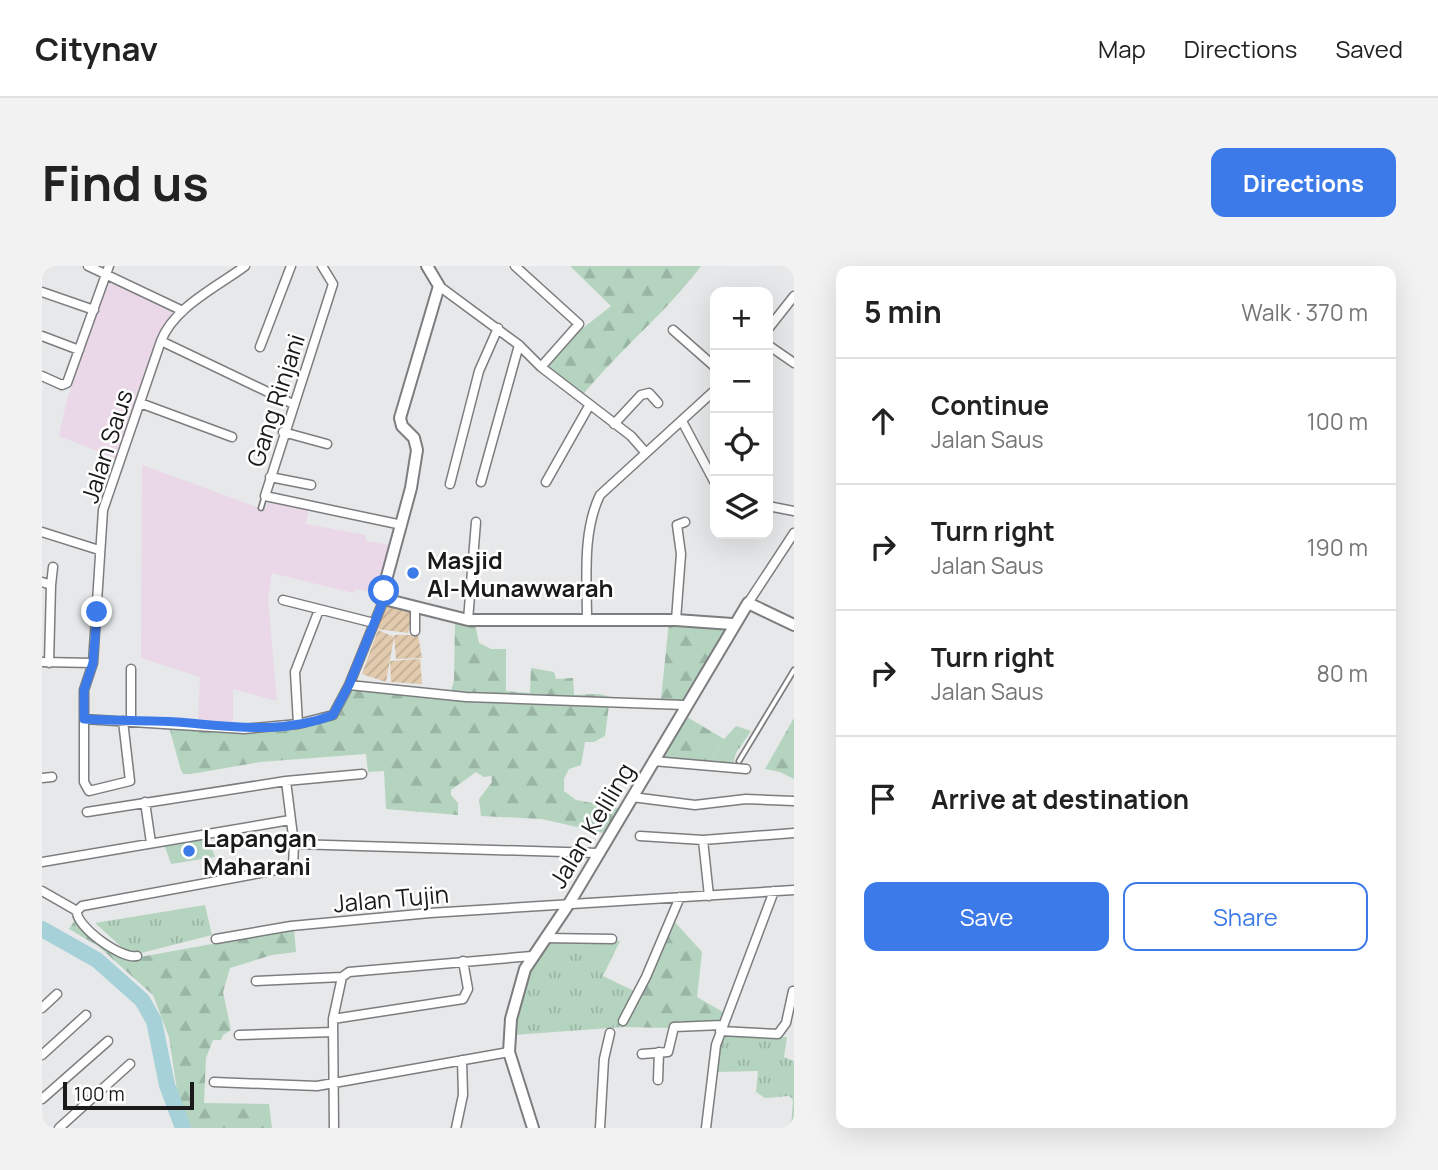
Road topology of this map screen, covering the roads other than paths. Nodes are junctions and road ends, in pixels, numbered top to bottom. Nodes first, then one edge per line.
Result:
1 (88, 266) edge
2 (245, 266) edge
3 (291, 266) edge
4 (322, 266) edge
5 (427, 266) edge
6 (515, 266) edge
7 (108, 270) edge
8 (439, 286) junction
9 (42, 292) edge
10 (794, 296) edge
11 (94, 310) junction
12 (183, 311) junction
13 (773, 323) edge
14 (498, 328) junction
15 (673, 330) dead end
16 (42, 336) edge
17 (161, 341) junction
18 (519, 345) junction
19 (260, 347) dead end
20 (773, 348) edge
21 (79, 350) junction
22 (710, 363) edge
23 (794, 363) edge
24 (541, 367) junction
25 (42, 376) edge
26 (710, 395) edge
27 (140, 403) junction
28 (658, 403) dead end
29 (293, 404) junction
30 (589, 406) junction
31 (683, 423) junction
32 (614, 424) junction
33 (283, 432) junction
34 (232, 437) dead end
35 (327, 444) dead end
36 (646, 453) junction
37 (711, 476) edge
38 (271, 477) junction
39 (481, 482) dead end
40 (547, 482) dead end
41 (450, 484) dead end
42 (311, 485) dead end
43 (265, 496) junction
44 (773, 507) edge
45 (261, 508) dead end
46 (794, 511) edge
47 (476, 522) dead end
48 (685, 522) dead end
49 (402, 525) junction
50 (42, 532) edge
51 (794, 533) edge
52 (99, 550) junction
53 (53, 567) dead end
54 (47, 584) edge
55 (384, 599) junction
56 (283, 600) dead end
57 (748, 603) junction
58 (415, 607) junction
59 (319, 610) junction
60 (468, 620) junction
61 (587, 620) junction
62 (676, 620) junction
63 (374, 623) junction
64 (733, 624) junction
65 (794, 625) edge
66 (415, 631) dead end
67 (45, 662) edge
68 (93, 663) junction
69 (131, 669) dead end
70 (794, 670) edge
71 (349, 685) junction
72 (684, 705) junction
73 (84, 719) junction
74 (127, 721) junction
75 (298, 724) junction
76 (653, 761) junction
77 (739, 761) joint
78 (362, 774) dead end
79 (52, 777) dead end
80 (42, 778) edge
81 (286, 781) junction
82 (632, 797) junction
83 (794, 801) edge
84 (145, 802) junction
85 (87, 812) dead end
86 (290, 820) junction
87 (794, 833) edge
88 (640, 836) dead end
89 (703, 840) junction
90 (151, 844) junction
91 (294, 844) junction
92 (597, 853) junction
93 (42, 862) edge
94 (794, 890) edge
95 (42, 891) edge
96 (774, 891) junction
97 (709, 896) junction
98 (680, 897) junction
99 (570, 902) junction
100 (77, 911) junction
101 (545, 938) junction
102 (216, 939) dead end
103 (612, 939) dead end
104 (137, 956) dead end
105 (532, 956) junction
106 (463, 961) junction
107 (342, 977) junction
108 (256, 981) dead end
109 (793, 991) edge
110 (57, 994) dead end
111 (42, 1008) edge
112 (86, 1016) dead end
113 (332, 1019) junction
114 (623, 1021) dead end
115 (721, 1028) junction
116 (333, 1032) junction
117 (610, 1033) dead end
118 (239, 1035) dead end
119 (108, 1041) dead end
120 (509, 1052) junction
121 (659, 1052) junction
122 (642, 1054) dead end
123 (42, 1055) edge
124 (461, 1060) junction
125 (130, 1064) dead end
126 (658, 1080) dead end
127 (214, 1082) dead end
128 (332, 1084) junction
129 (42, 1099) edge
130 (59, 1128) edge
131 (334, 1128) edge
132 (456, 1128) edge
133 (533, 1128) edge
134 (600, 1128) edge
135 (706, 1128) edge

1 - 7 street
2 - 12 street, Jalan Saus
3 - 19 street
4 - 29 street, Gang Rinjani
5 - 8 street
6 - 24 street
7 - 11 street
7 - 12 street
8 - 14 street
8 - 49 street
9 - 11 street
10 - 13 street
11 - 21 street
12 - 17 street, Jalan Saus
14 - 18 street
14 - 41 street
15 - 22 street
16 - 21 street
17 - 27 street, Jalan Saus
17 - 29 street
18 - 24 street
18 - 39 street
20 - 23 street
21 - 25 street
24 - 30 street
26 - 31 street
27 - 34 street
27 - 52 street, Jalan Saus
28 - 32 street
29 - 33 street, Gang Rinjani
30 - 32 street
30 - 40 street
31 - 36 street
31 - 37 street
32 - 36 street
33 - 35 street
33 - 38 street, Gang Rinjani
36 - 61 street
38 - 42 street
38 - 43 street, Gang Rinjani
43 - 45 lane
43 - 49 street, Gang Rinjani
44 - 46 street
47 - 60 street
48 - 62 street
49 - 55 street
50 - 52 street
51 - 57 street
52 - 68 street, Jalan Saus
53 - 54 street
54 - 67 street
55 - 58 street
55 - 63 street
56 - 59 street
57 - 64 street, Jalan Keliling
57 - 65 street
58 - 60 street
58 - 66 street
59 - 63 street
59 - 75 street
60 - 61 street
61 - 62 street
62 - 64 street
63 - 71 street
64 - 72 street, Jalan Keliling
67 - 68 street
68 - 73 street, Jalan Saus
69 - 74 street
70 - 77 lane
71 - 72 street
71 - 75 street
72 - 76 street, Jalan Keliling
73 - 74 street
73 - 74 street, Jalan Saus
74 - 75 street
76 - 77 street
76 - 82 street, Jalan Keliling
78 - 81 street
79 - 80 street
81 - 84 street
81 - 86 street
82 - 83 street
82 - 92 street, Jalan Keliling
84 - 85 street
84 - 90 street
86 - 90 street
86 - 91 street
87 - 89 street
88 - 89 street
89 - 97 street
90 - 93 street
91 - 92 street
91 - 100 street
92 - 99 street, Jalan Keliling
94 - 96 street, Jalan Tujin
95 - 100 street
96 - 97 street, Jalan Tujin
96 - 115 street
97 - 98 street, Jalan Tujin
98 - 99 street, Jalan Tujin
98 - 114 street
99 - 101 street, Jalan Keliling
99 - 102 street, Jalan Tujin
100 - 104 street
101 - 103 street
101 - 105 street, Jalan Keliling
105 - 106 street
105 - 120 street, Jalan Keliling
106 - 107 street
106 - 113 street
107 - 108 street
107 - 113 street
109 - 115 street
110 - 111 street
112 - 123 street
113 - 116 street
115 - 121 street
115 - 135 street
116 - 118 street
116 - 128 street
117 - 134 street
119 - 129 street
120 - 124 street
120 - 133 street, Jalan Keliling
121 - 122 street
121 - 126 street
124 - 128 street
124 - 132 street
125 - 130 street
127 - 128 street
128 - 131 street

